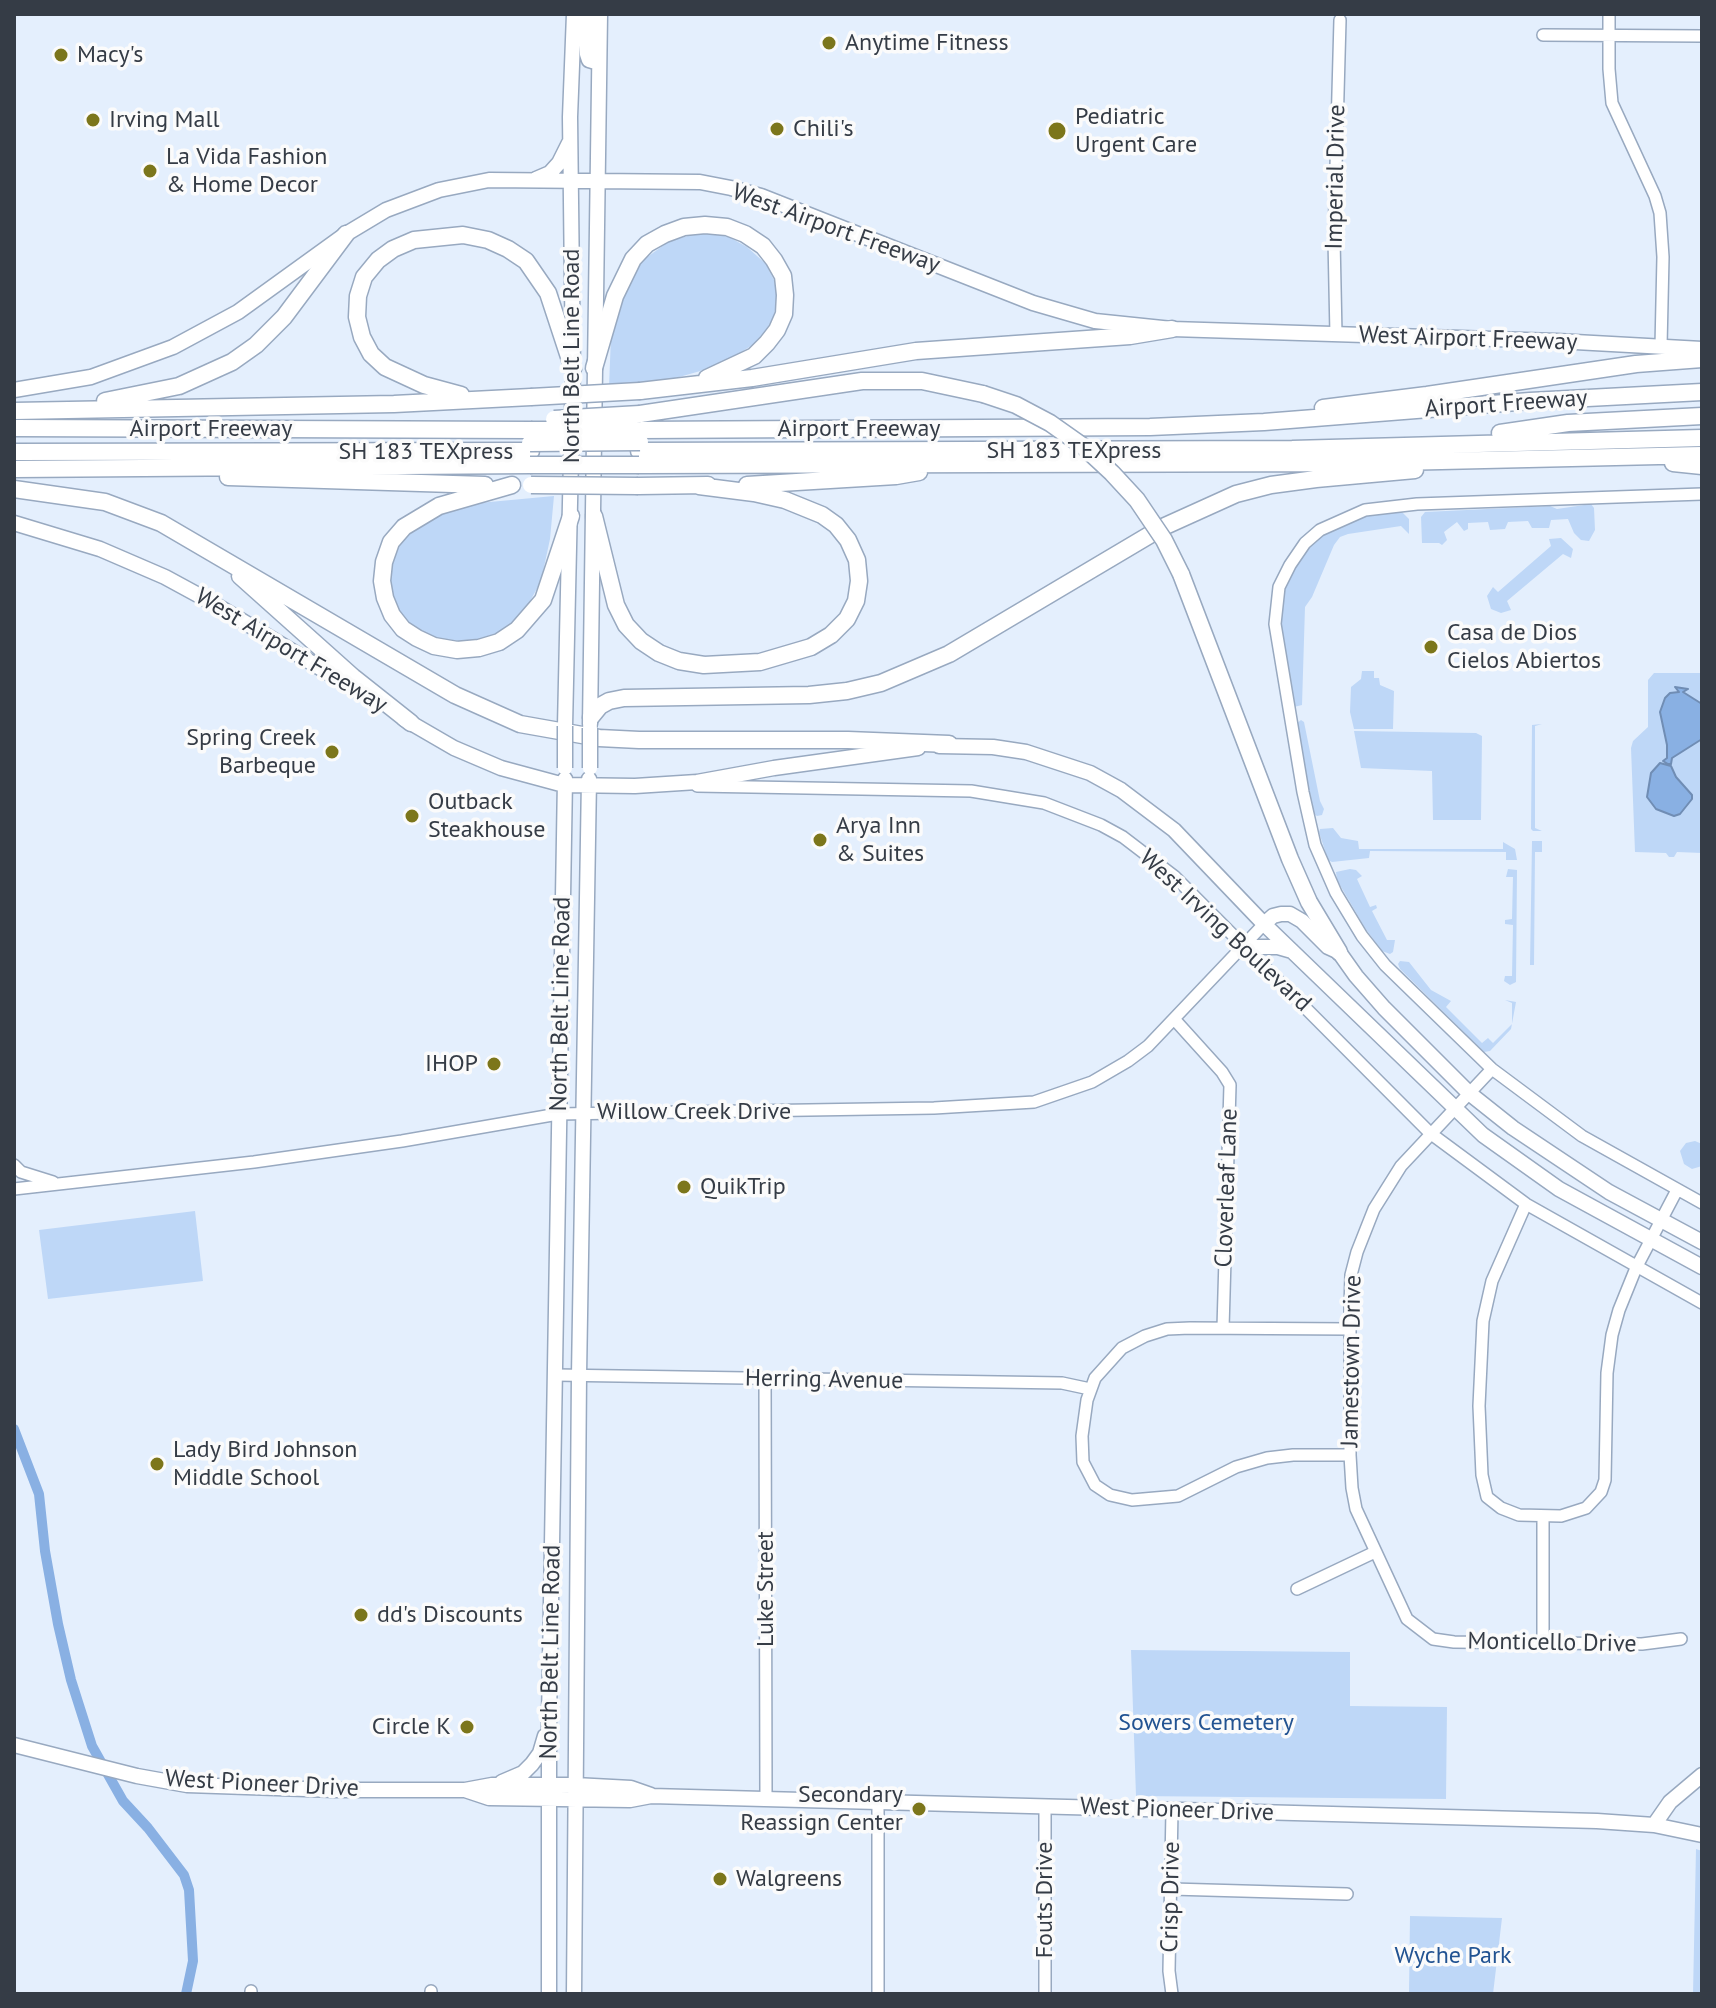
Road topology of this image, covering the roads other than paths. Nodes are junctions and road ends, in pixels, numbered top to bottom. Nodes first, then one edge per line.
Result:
1 (574, 14) edge
2 (586, 14) edge
3 (600, 14) edge
4 (1609, 14) edge
5 (1340, 20) dead end
6 (1543, 35) dead end
7 (1609, 35) junction
8 (1702, 36) edge
9 (599, 63) junction
10 (571, 135) junction
11 (534, 180) junction
12 (572, 181) junction
13 (597, 181) junction
14 (346, 234) junction
15 (1172, 329) junction
16 (1336, 335) junction
17 (1661, 346) junction
18 (1702, 349) edge
19 (1702, 359) edge
20 (594, 368) junction
21 (573, 369) junction
22 (678, 387) junction
23 (14, 390) edge
24 (1702, 392) edge
25 (486, 399) junction
26 (14, 410) edge
27 (1702, 416) edge
28 (1264, 422) junction
29 (14, 428) edge
30 (1702, 430) edge
31 (1500, 433) junction
32 (1702, 438) edge
33 (640, 440) junction
34 (530, 442) junction
35 (14, 444) edge
36 (14, 452) edge
37 (1636, 455) junction
38 (1702, 455) edge
39 (1464, 460) junction
40 (968, 464) junction
41 (1702, 466) edge
42 (140, 468) junction
43 (14, 469) edge
44 (512, 485) junction
45 (699, 486) junction
46 (14, 489) edge
47 (1702, 494) edge
48 (571, 516) junction
49 (594, 516) junction
50 (14, 523) edge
51 (195, 541) junction
52 (411, 723) junction
53 (590, 723) junction
54 (949, 744) junction
55 (564, 785) junction
56 (589, 785) junction
57 (669, 785) junction
58 (1264, 924) junction
59 (1245, 947) junction
60 (1292, 952) junction
61 (1339, 952) junction
62 (1175, 1020) junction
63 (1492, 1069) junction
64 (1469, 1093) junction
65 (1455, 1110) junction
66 (583, 1112) junction
67 (558, 1114) junction
68 (1430, 1133) junction
69 (14, 1165) edge
70 (65, 1184) junction
71 (14, 1189) edge
72 (1677, 1190) junction
73 (1702, 1203) edge
74 (1526, 1204) junction
75 (1661, 1221) junction
76 (1651, 1241) junction
77 (1702, 1242) edge
78 (1702, 1267) edge
79 (1636, 1268) junction
80 (1702, 1303) edge
81 (1223, 1328) junction
82 (1350, 1329) junction
83 (556, 1375) junction
84 (579, 1375) junction
85 (765, 1379) junction
86 (1090, 1389) junction
87 (1350, 1455) junction
88 (1543, 1516) junction
89 (1375, 1552) junction
90 (1297, 1589) dead end
91 (1423, 1634) joint
92 (1681, 1639) dead end
93 (1543, 1642) junction
94 (549, 1720) junction
95 (14, 1745) edge
96 (1702, 1775) edge
97 (492, 1785) junction
98 (465, 1790) junction
99 (550, 1792) junction
100 (574, 1792) junction
101 (766, 1799) junction
102 (878, 1801) junction
103 (1045, 1806) junction
104 (1172, 1810) junction
105 (1654, 1825) junction
106 (1702, 1835) edge
107 (1172, 1889) junction
108 (1347, 1894) dead end
109 (1171, 1989) edge
110 (549, 1994) edge
111 (574, 1994) edge
112 (878, 1994) edge
113 (1045, 1994) edge

1 - 10 main road, North Belt Line Road
2 - 9 main road
3 - 9 main road, North Belt Line Road
4 - 7 street
5 - 16 street, Imperial Drive
6 - 7 street
7 - 8 street
7 - 17 street
9 - 13 main road, North Belt Line Road
10 - 11 main road
10 - 12 main road, North Belt Line Road
11 - 12 main road, West Airport Freeway
11 - 14 main road, West Airport Freeway
12 - 13 main road, West Airport Freeway
12 - 21 main road, North Belt Line Road
13 - 15 main road, West Airport Freeway
13 - 20 main road, North Belt Line Road
14 - 23 main road, West Airport Freeway
14 - 26 highway
15 - 16 main road, West Airport Freeway
15 - 22 highway
16 - 17 main road, West Airport Freeway
17 - 18 main road, West Airport Freeway
19 - 28 highway
20 - 22 highway
20 - 49 main road, North Belt Line Road
21 - 25 highway
21 - 48 main road, North Belt Line Road
22 - 25 highway, bridge
24 - 28 highway, Airport Freeway
25 - 26 highway
27 - 31 highway
28 - 33 highway, Airport Freeway
29 - 34 highway, Airport Freeway
30 - 31 highway, SH 183 TEXpress
31 - 33 highway, SH 183 TEXpress
32 - 33 highway, SH 183 TEXpress
33 - 34 highway, bridge
33 - 34 highway, Airport Freeway, bridge
33 - 40 highway, Airport Freeway
33 - 61 highway, bridge
34 - 35 highway, SH 183 TEXpress
34 - 36 highway, SH 183 TEXpress
34 - 42 highway, Airport Freeway
37 - 38 highway, Airport Freeway
37 - 39 highway, Airport Freeway
37 - 41 highway
39 - 40 highway, Airport Freeway
39 - 53 highway
40 - 45 highway
42 - 43 highway, Airport Freeway
42 - 44 highway
44 - 45 highway, bridge
44 - 48 highway
45 - 49 highway
46 - 51 highway
47 - 63 street
48 - 55 main road, North Belt Line Road, bridge
49 - 53 main road, North Belt Line Road
50 - 52 main road, West Airport Freeway
51 - 52 highway
51 - 54 highway
52 - 55 main road, West Airport Freeway
53 - 56 main road, North Belt Line Road, bridge
54 - 57 main road, West Irving Boulevard
54 - 58 main road, West Irving Boulevard
55 - 56 main road, West Irving Boulevard
55 - 67 main road, North Belt Line Road
56 - 57 main road, West Irving Boulevard
56 - 66 main road, North Belt Line Road
57 - 59 street, West Irving Boulevard
58 - 59 street, Willow Creek Drive
58 - 60 main road, West Irving Boulevard
58 - 61 main road
59 - 60 main road
59 - 62 street, Willow Creek Drive
59 - 68 street, West Irving Boulevard
60 - 65 main road, West Irving Boulevard
61 - 64 main road
62 - 66 street, Willow Creek Drive
62 - 81 street, Cloverleaf Lane
63 - 64 street, Jamestown Drive
63 - 72 street
64 - 65 street, Jamestown Drive
64 - 75 main road
65 - 68 street, Jamestown Drive
65 - 76 main road, West Irving Boulevard
66 - 67 street, Willow Creek Drive
66 - 84 main road, North Belt Line Road
67 - 70 street, Willow Creek Drive
67 - 83 main road, North Belt Line Road
68 - 74 street, West Irving Boulevard
68 - 82 street, Jamestown Drive
69 - 70 street
70 - 71 street, Willow Creek Drive
72 - 73 street
72 - 75 street
74 - 79 street, West Irving Boulevard
74 - 88 street
75 - 76 street
75 - 77 main road
76 - 78 main road, West Irving Boulevard
76 - 79 street
79 - 80 street, West Irving Boulevard
79 - 88 street
81 - 82 street
81 - 86 street
82 - 87 street, Jamestown Drive
83 - 84 street, Herring Avenue
83 - 94 main road, North Belt Line Road
84 - 85 street, Herring Avenue
84 - 100 main road, North Belt Line Road
85 - 86 street, Herring Avenue
85 - 101 street, Luke Street
86 - 87 street
87 - 89 street, Jamestown Drive
88 - 93 street
89 - 90 street
89 - 91 street, Jamestown Drive
91 - 93 street, Monticello Drive
92 - 93 street, Monticello Drive
94 - 97 main road
94 - 99 main road, North Belt Line Road
95 - 98 main road, West Pioneer Drive
96 - 105 main road
97 - 98 main road, West Pioneer Drive
97 - 99 main road, West Pioneer Drive
98 - 99 main road, West Pioneer Drive
99 - 100 main road, West Pioneer Drive
99 - 110 main road, North Belt Line Road
100 - 101 main road, West Pioneer Drive
100 - 111 main road, North Belt Line Road
101 - 102 main road, West Pioneer Drive
102 - 103 main road, West Pioneer Drive
102 - 112 street
103 - 104 main road, West Pioneer Drive
103 - 113 street, Fouts Drive
104 - 105 main road, West Pioneer Drive
104 - 107 street, Crisp Drive
105 - 106 main road, West Pioneer Drive
107 - 108 street
107 - 109 street, Crisp Drive

